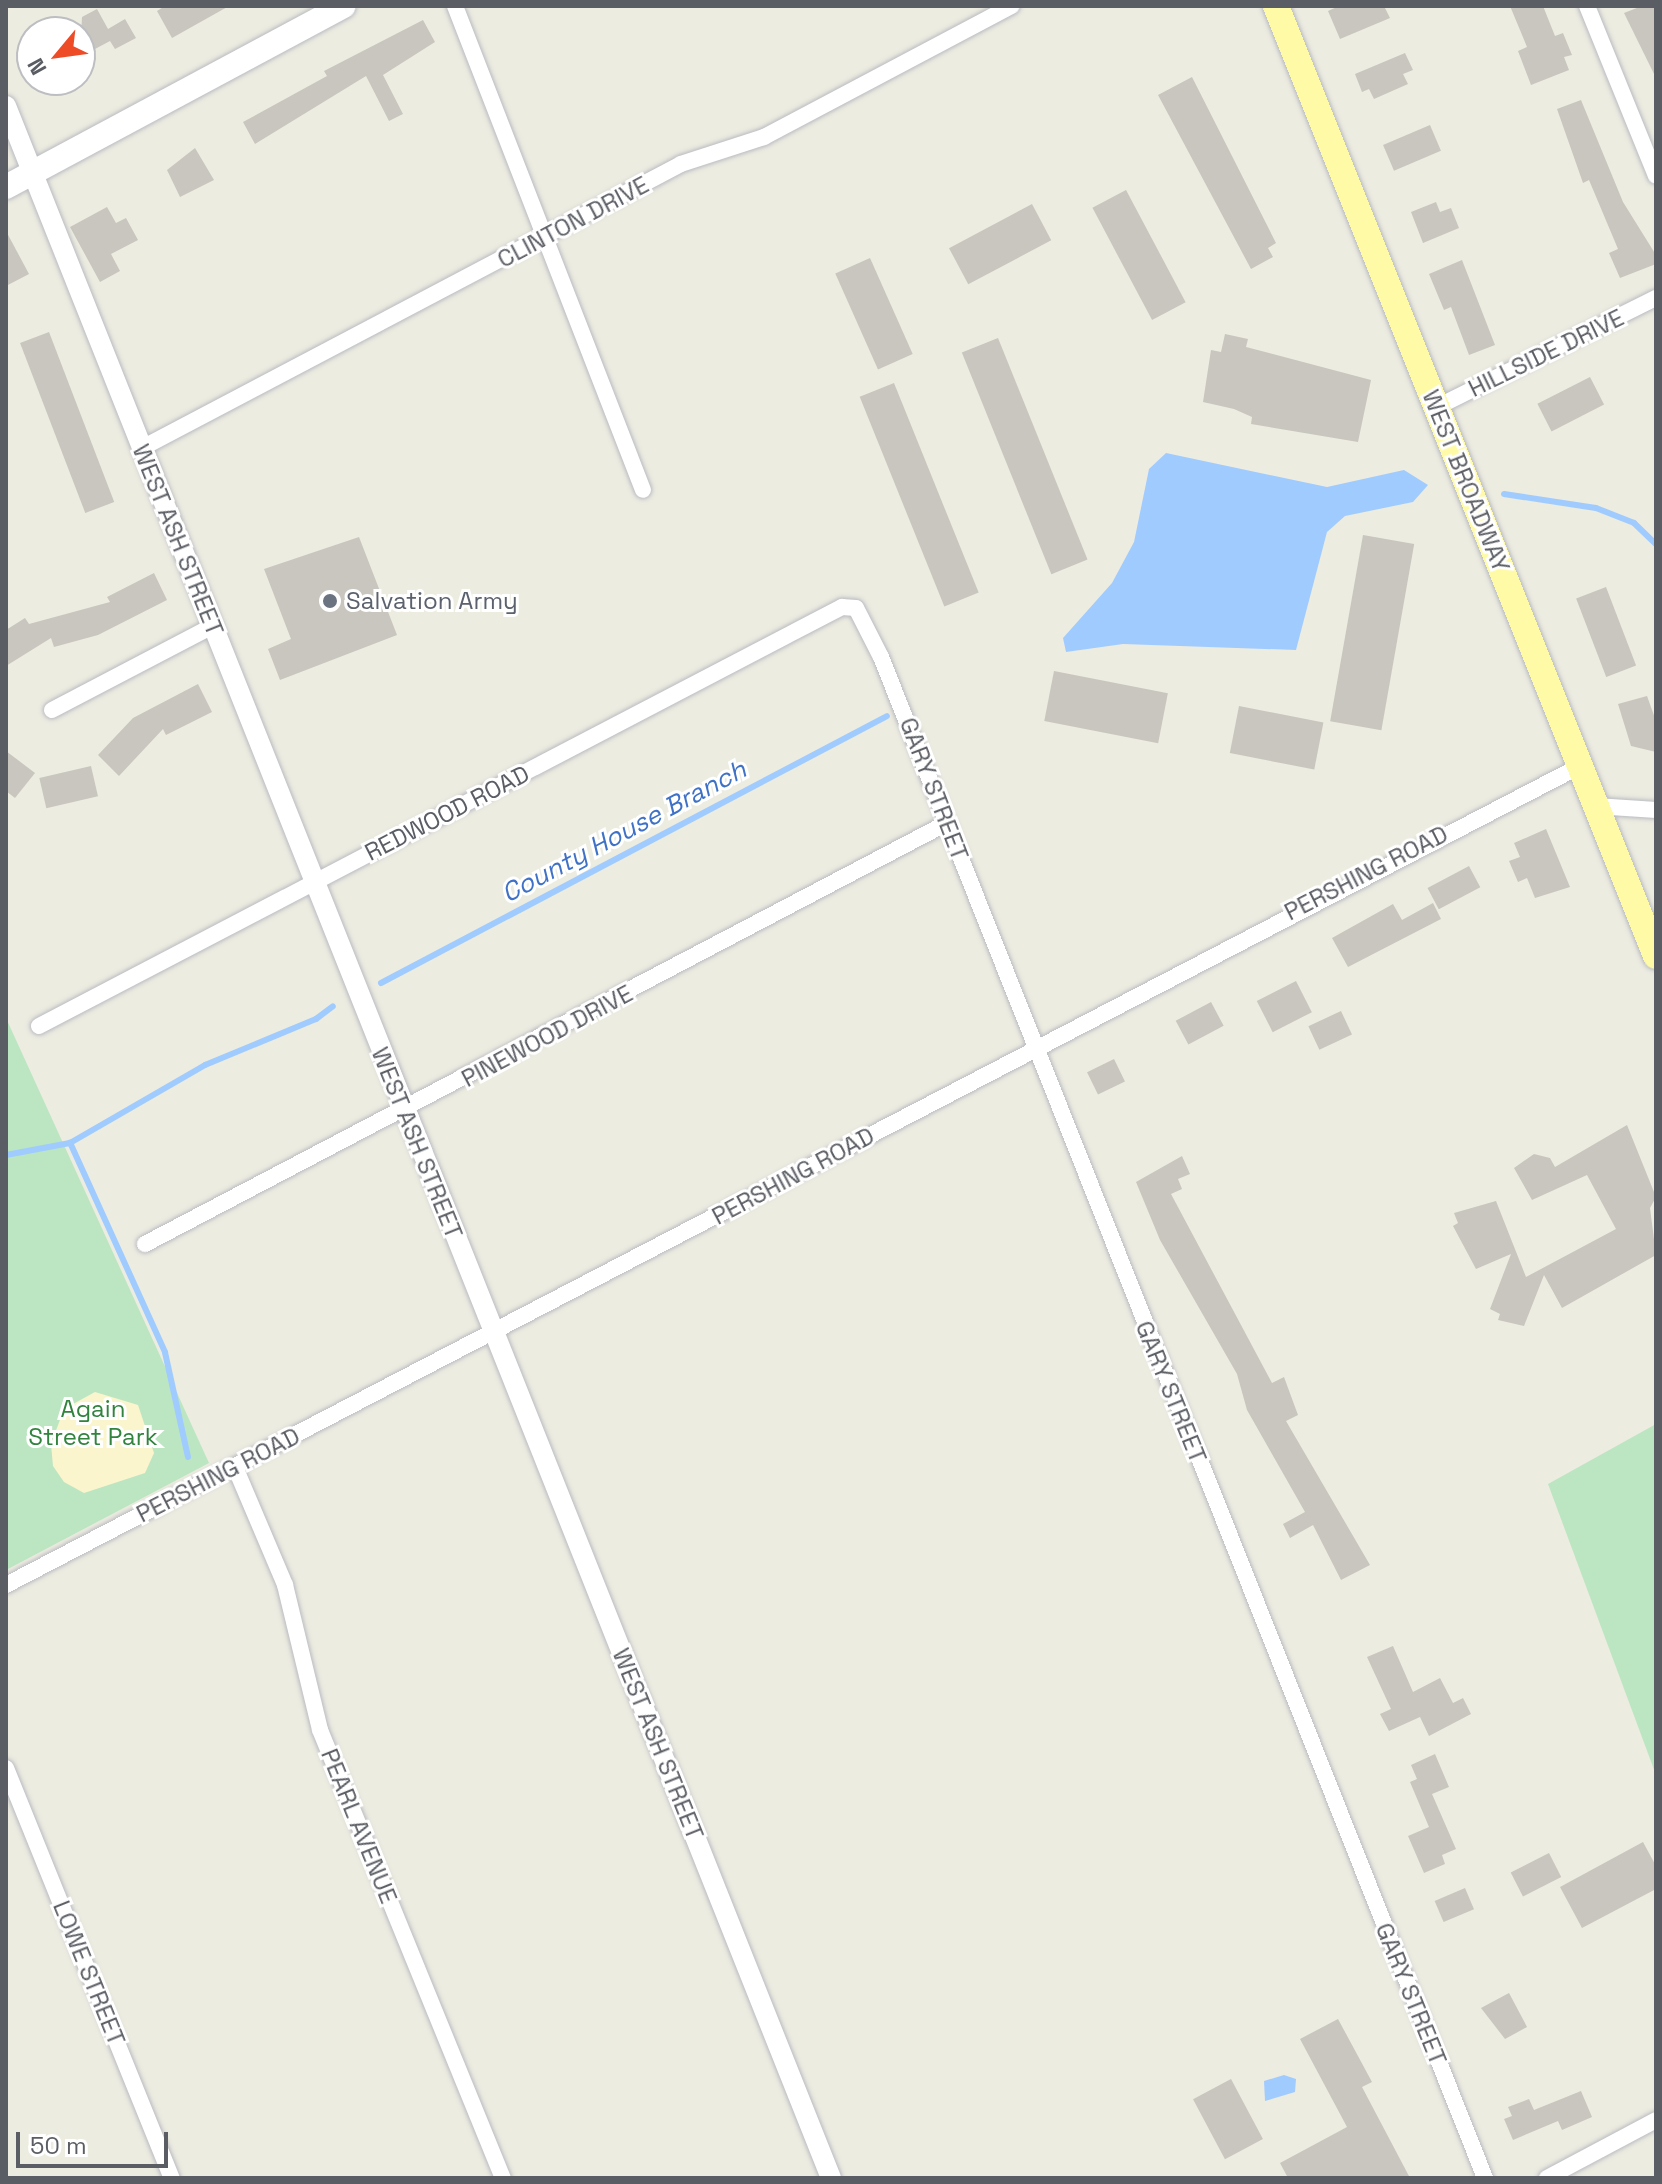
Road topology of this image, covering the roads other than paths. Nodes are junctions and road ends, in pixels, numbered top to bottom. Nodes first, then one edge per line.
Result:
1 (343, 6) edge
2 (455, 6) edge
3 (1011, 6) edge
4 (1276, 6) edge
5 (1587, 6) edge
6 (6, 106) edge
7 (31, 175) junction
8 (1656, 176) edge
9 (6, 187) edge
10 (546, 237) junction
11 (1656, 298) edge
12 (1437, 407) junction
13 (140, 449) junction
14 (643, 490) dead end
15 (856, 608) joint
16 (213, 626) junction
17 (52, 710) dead end
18 (1580, 766) junction
19 (1596, 806) junction
20 (1656, 810) edge
21 (947, 823) junction
22 (314, 882) junction
23 (1656, 956) edge
24 (39, 1026) dead end
25 (1035, 1047) junction
26 (403, 1113) junction
27 (145, 1244) dead end
28 (495, 1333) junction
29 (235, 1467) junction
30 (6, 1585) edge
31 (6, 1768) edge
32 (1656, 2120) edge
33 (172, 2178) edge
34 (503, 2178) edge
35 (831, 2178) edge
36 (1485, 2178) edge
37 (1547, 2178) edge

1 - 7 main road
2 - 10 street
3 - 10 street, CLINTON DRIVE
4 - 12 main road, WEST BROADWAY
5 - 8 street
6 - 7 street, WEST ASH STREET
7 - 9 main road
7 - 13 street, WEST ASH STREET
10 - 13 street, CLINTON DRIVE
10 - 14 street
11 - 12 street, HILLSIDE DRIVE
12 - 18 main road, WEST BROADWAY
13 - 16 street, WEST ASH STREET
15 - 21 street, GARY STREET
15 - 22 street, REDWOOD ROAD
16 - 17 street
16 - 22 street, WEST ASH STREET
18 - 19 main road, WEST BROADWAY
18 - 25 street, PERSHING ROAD
19 - 20 street
19 - 23 main road, WEST BROADWAY
21 - 25 street, GARY STREET
21 - 26 street, PINEWOOD DRIVE
22 - 24 street, REDWOOD ROAD
22 - 26 street, WEST ASH STREET
25 - 28 street, PERSHING ROAD
25 - 36 street, GARY STREET
26 - 27 street, PINEWOOD DRIVE
26 - 28 street, WEST ASH STREET
28 - 29 street, PERSHING ROAD
28 - 35 street, WEST ASH STREET
29 - 30 street, PERSHING ROAD
29 - 34 street, PEARL AVENUE
31 - 33 street, LOWE STREET
32 - 37 street

